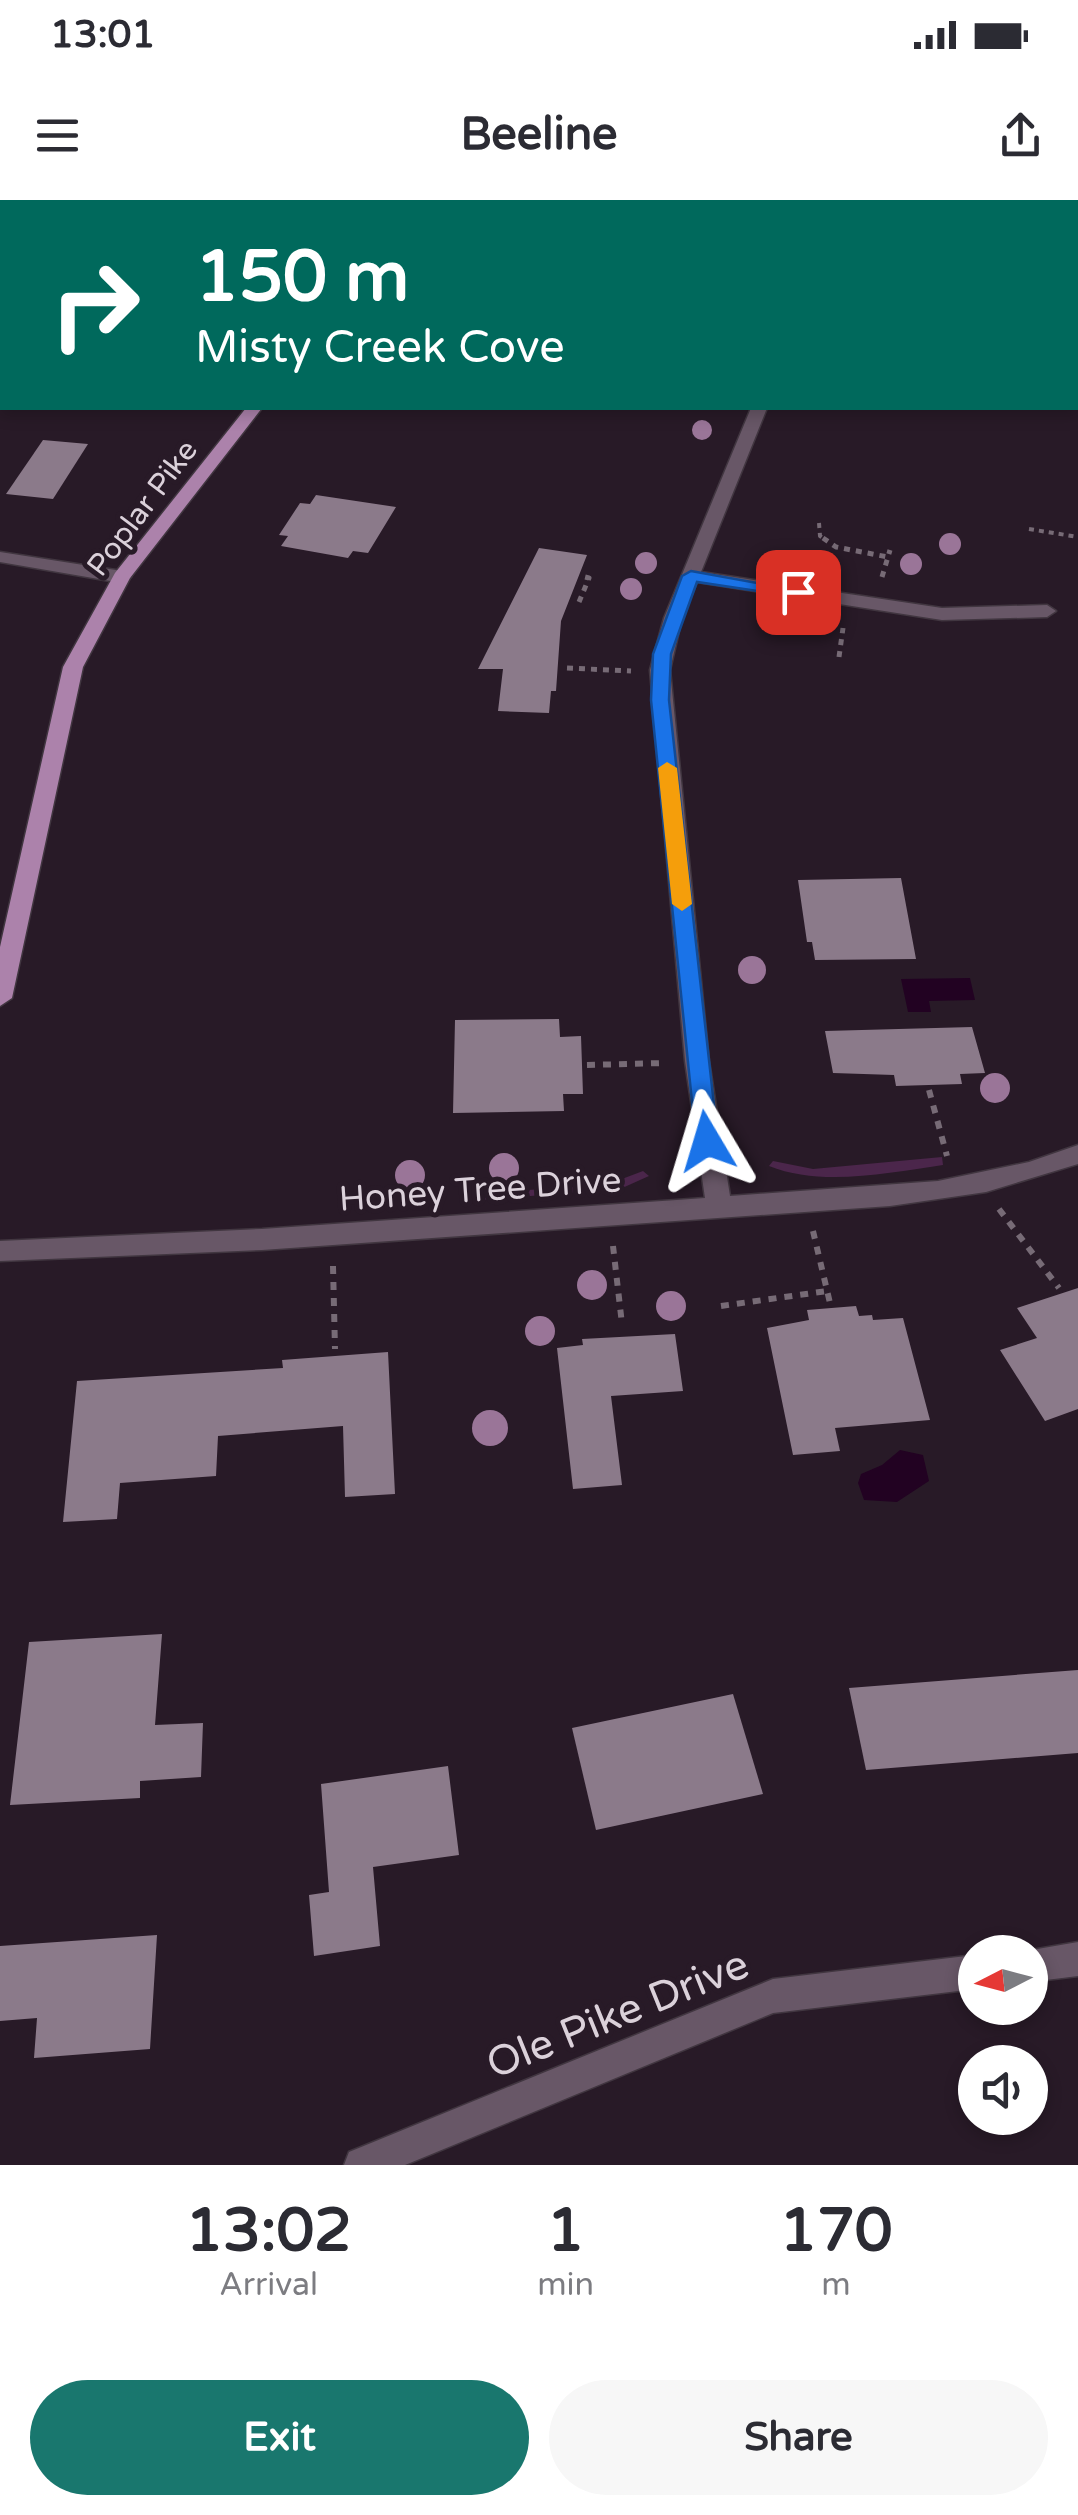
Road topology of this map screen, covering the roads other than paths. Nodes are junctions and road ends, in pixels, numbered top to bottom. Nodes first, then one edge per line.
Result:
1 (252, 410) edge
2 (759, 410) edge
3 (0, 557) edge
4 (122, 576) junction
5 (691, 576) junction
6 (1046, 611) dead end
7 (0, 998) edge
8 (1078, 1154) edge
9 (719, 1207) junction
10 (0, 1251) edge
11 (1078, 1960) edge
12 (1048, 1963) edge
13 (958, 1974) edge
14 (362, 2165) edge

1 - 4 main road, Poplar Pike
2 - 5 street
3 - 4 street
4 - 7 main road, Poplar Pike
5 - 6 street
5 - 9 street
8 - 9 street, Honey Tree Drive
9 - 10 street, Honey Tree Drive
11 - 12 street
13 - 14 street, Ole Pike Drive

